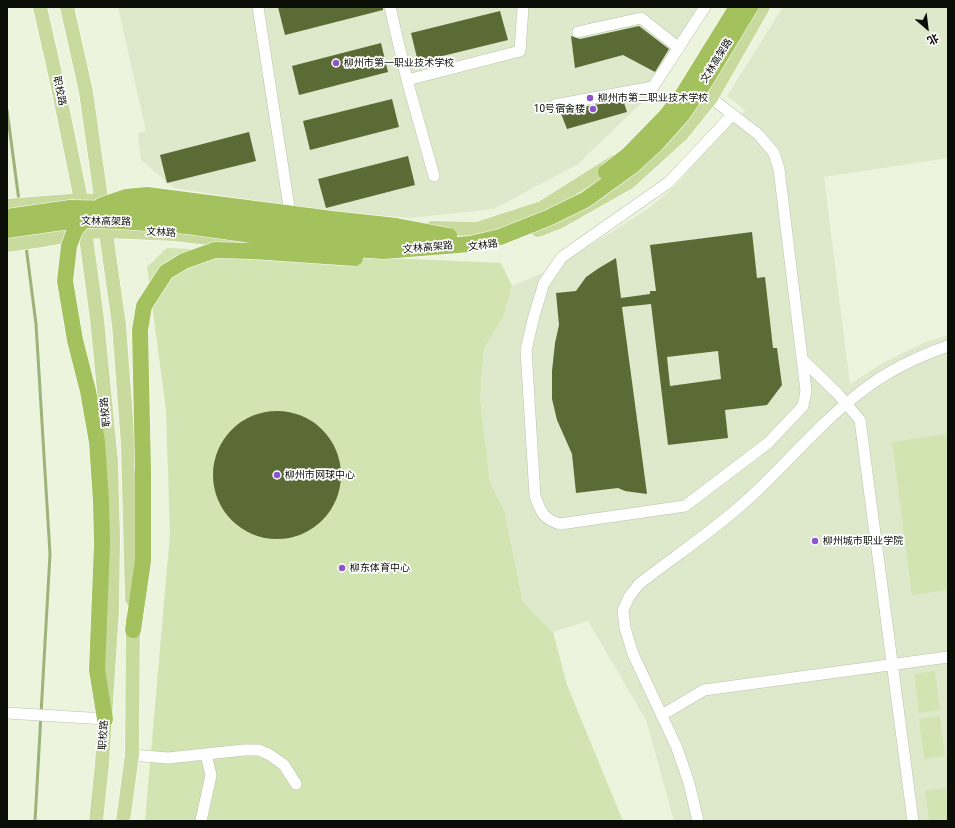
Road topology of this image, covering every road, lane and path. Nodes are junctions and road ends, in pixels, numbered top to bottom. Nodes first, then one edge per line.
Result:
1 (40, 7) edge
2 (67, 7) edge
3 (258, 7) edge
4 (390, 7) edge
5 (523, 7) edge
6 (705, 7) edge
7 (734, 7) edge
8 (737, 7) edge
9 (750, 7) edge
10 (763, 7) edge
11 (578, 32) dead end
12 (679, 48) junction
13 (407, 80) junction
14 (711, 98) junction
15 (555, 105) dead end
16 (732, 115) junction
17 (434, 176) dead end
18 (81, 200) junction
19 (102, 201) junction
20 (7, 206) edge
21 (7, 217) edge
22 (291, 220) junction
23 (7, 230) edge
24 (106, 230) junction
25 (86, 232) junction
26 (449, 236) junction
27 (7, 245) edge
28 (432, 248) junction
29 (948, 346) edge
30 (803, 360) junction
31 (847, 404) junction
32 (133, 630) junction
33 (948, 657) edge
34 (892, 664) junction
35 (7, 713) edge
36 (662, 714) junction
37 (105, 719) junction
38 (206, 754) junction
39 (132, 755) junction
40 (296, 784) dead end
41 (96, 821) edge
42 (124, 821) edge
43 (201, 821) edge
44 (698, 821) edge
45 (913, 821) edge

1 - 18 main road, 职校路
2 - 19 main road, 职校路
3 - 22 street
4 - 13 street
5 - 13 street
6 - 12 street
7 - 22 main road, 文林路
8 - 26 highway, 文林高架路, bridge
9 - 28 highway, 文林高架路, bridge
10 - 14 main road, 文林路
11 - 12 street
12 - 15 street
13 - 17 street
14 - 16 street
14 - 24 main road, 文林路
16 - 30 street
16 - 30 street
18 - 19 main road, 文林路
18 - 20 main road, 文林路
18 - 25 main road, 职校路
19 - 22 main road, 文林路
19 - 24 main road, 职校路
21 - 26 highway, 文林高架路, bridge
23 - 28 highway, 文林高架路, bridge
24 - 25 main road, 文林路
24 - 32 main road, 职校路
25 - 27 main road, 文林路
25 - 37 main road, 职校路
26 - 37 highway, bridge
28 - 32 highway, bridge
29 - 31 street
30 - 31 street
31 - 34 street
31 - 36 street
32 - 39 main road, 职校路
33 - 34 street
34 - 36 street
34 - 45 street
35 - 37 street
36 - 44 street
37 - 41 main road, 职校路
38 - 39 street
38 - 40 street
38 - 43 street
39 - 42 main road, 职校路

